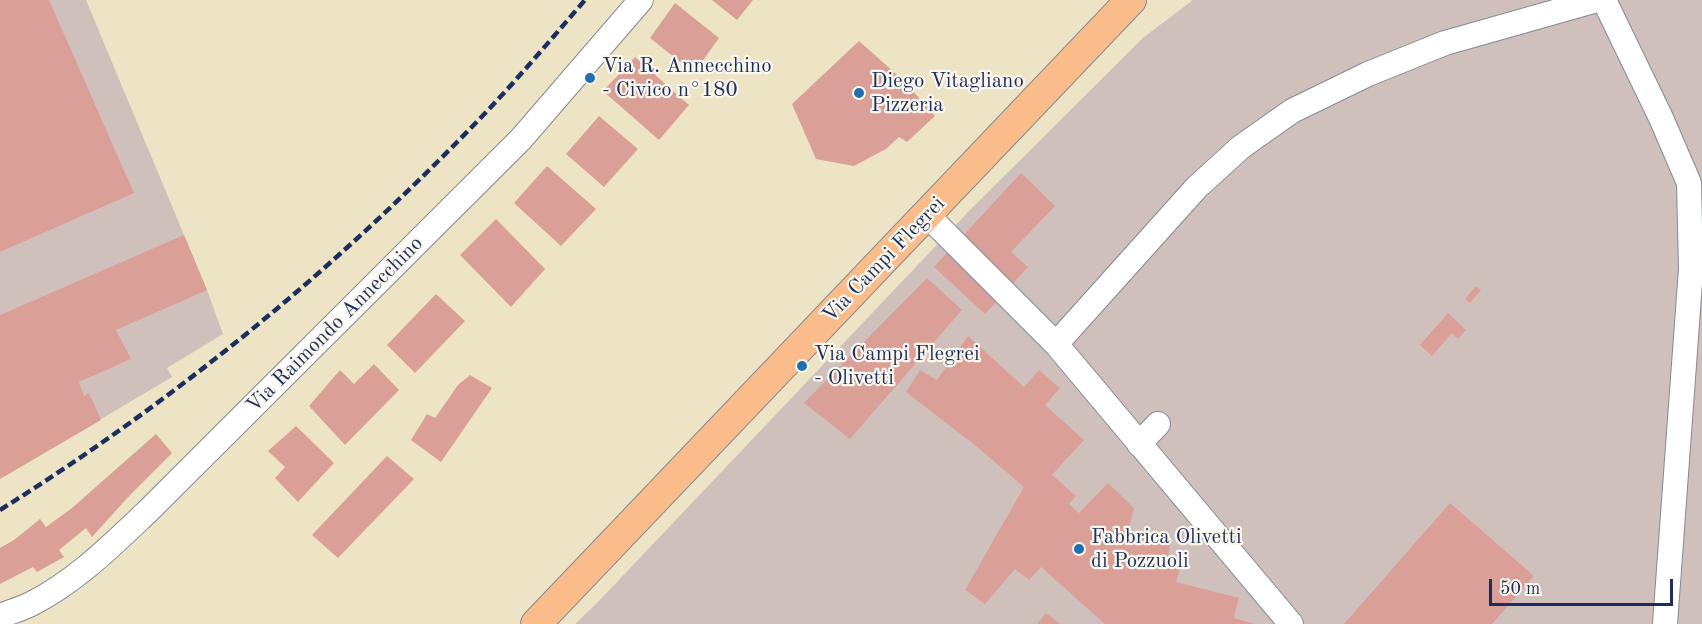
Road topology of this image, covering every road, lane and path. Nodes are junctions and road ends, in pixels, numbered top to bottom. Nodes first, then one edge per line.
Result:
1 (641, 0) edge
2 (1131, 0) edge
3 (1597, 0) edge
4 (1604, 0) edge
5 (927, 215) junction
6 (1056, 344) junction
7 (1158, 424) dead end
8 (1139, 444) junction
9 (0, 616) edge
10 (536, 624) edge
11 (1291, 624) edge
12 (1665, 624) edge

1 - 9 street, Via Raimondo Annecchino
2 - 5 main road, Via Campi Flegrei
3 - 6 street
4 - 12 street
5 - 6 street
5 - 10 main road, Via Campi Flegrei
6 - 8 street
7 - 8 street
8 - 11 street

